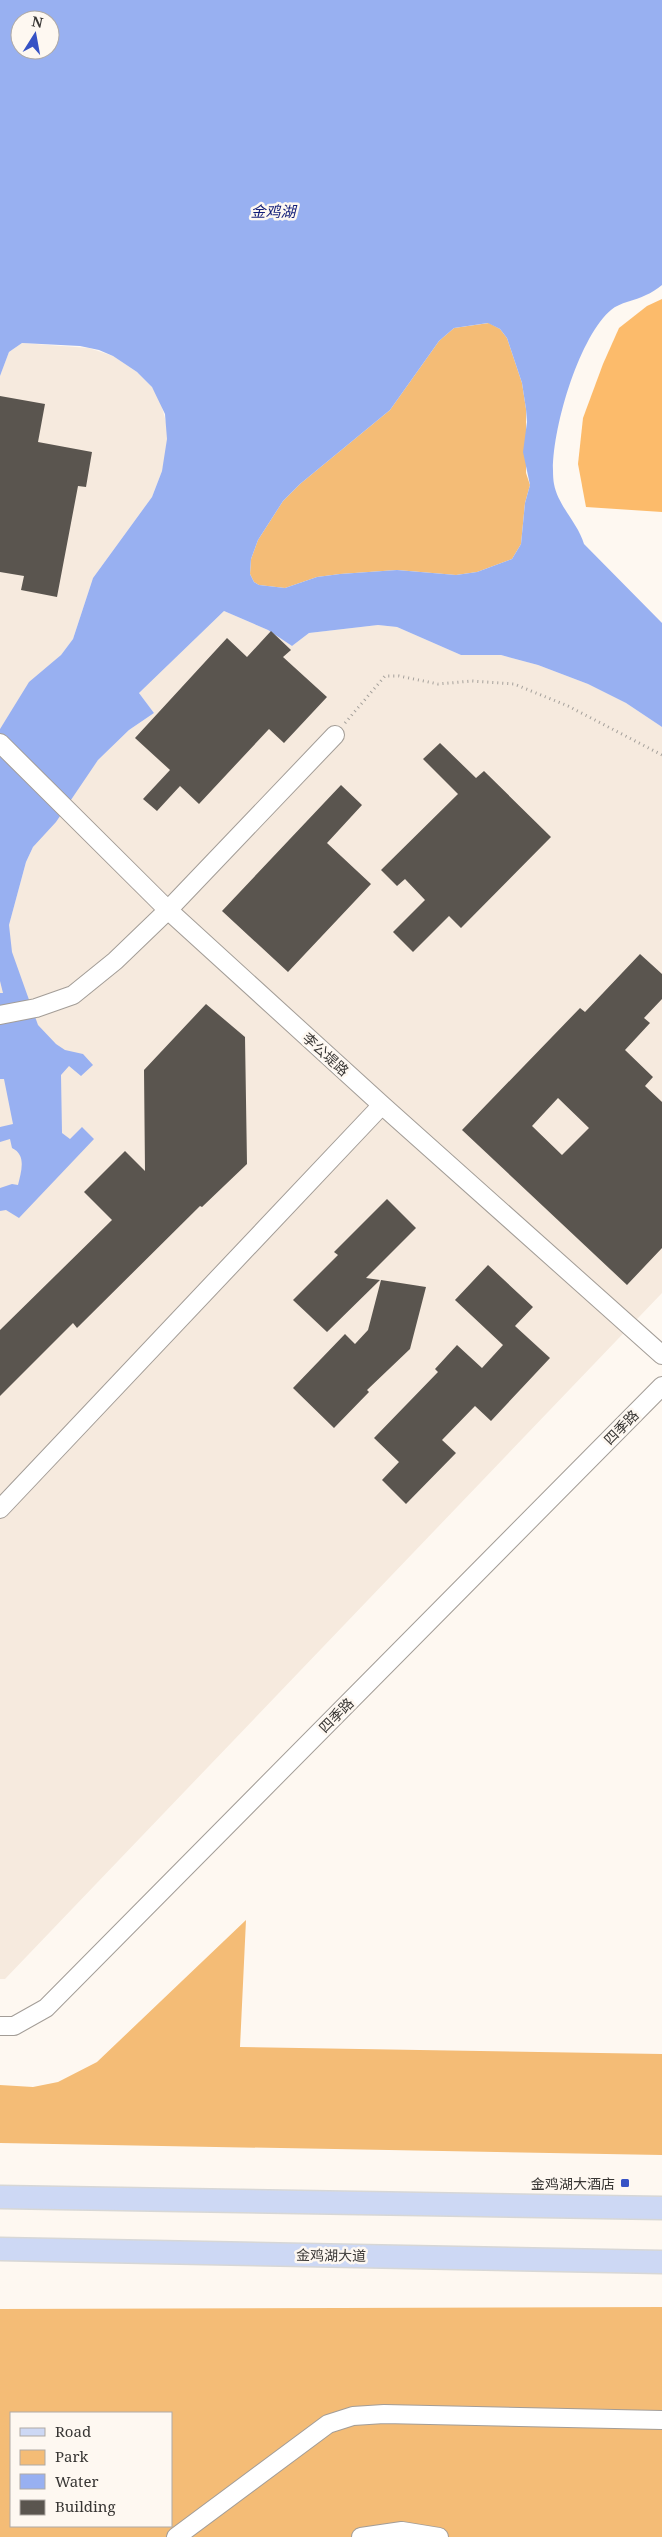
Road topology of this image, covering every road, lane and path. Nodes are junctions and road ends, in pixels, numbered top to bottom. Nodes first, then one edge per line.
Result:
1 (335, 735) joint
2 (0, 743) edge
3 (662, 755) edge
4 (168, 910) junction
5 (0, 1015) edge
6 (382, 1105) junction
7 (662, 1355) edge
8 (662, 1386) edge
9 (0, 1509) edge
10 (0, 2026) edge
11 (0, 2197) edge
12 (662, 2208) edge
13 (0, 2249) edge
14 (662, 2262) edge
15 (662, 2420) edge
16 (176, 2537) edge
17 (361, 2537) edge
18 (439, 2537) edge

1 - 3 path
1 - 4 street
2 - 4 street, 李公堤路
4 - 5 street
4 - 6 street, 李公堤路
6 - 7 street, 李公堤路
6 - 9 street
8 - 10 street, 四季路
11 - 12 main road
13 - 14 main road, 金鸡湖大道
15 - 16 street
17 - 18 street

